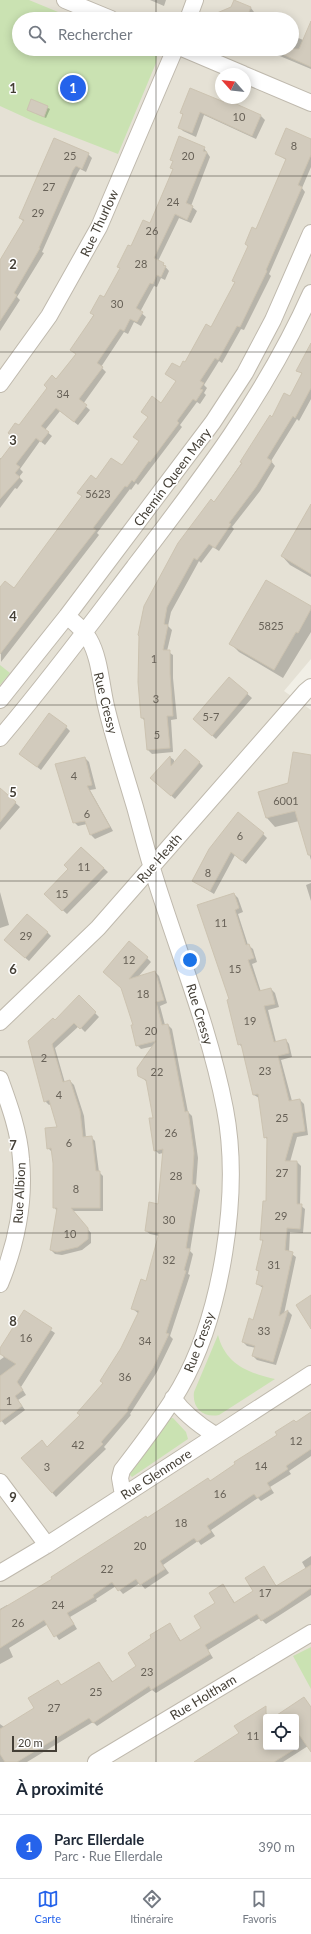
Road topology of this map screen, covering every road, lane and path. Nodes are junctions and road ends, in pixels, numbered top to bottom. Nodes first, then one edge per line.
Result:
1 (65, 0) edge
2 (195, 0) edge
3 (94, 12) edge
4 (191, 12) edge
5 (172, 56) edge
6 (201, 56) edge
7 (230, 68) edge
8 (251, 77) edge
9 (311, 103) edge
10 (311, 233) edge
11 (311, 293) edge
12 (0, 384) edge
13 (67, 616) junction
14 (84, 633) junction
15 (311, 687) edge
16 (0, 700) edge
17 (0, 738) edge
18 (152, 866) junction
19 (0, 1022) edge
20 (0, 1079) edge
21 (0, 1284) edge
22 (311, 1374) edge
23 (173, 1398) junction
24 (215, 1435) junction
25 (0, 1482) edge
26 (123, 1495) junction
27 (47, 1545) junction
28 (0, 1573) edge
29 (311, 1633) edge
30 (96, 1762) edge

1 - 3 street
2 - 4 street
5 - 12 street, Rue Thurlow
6 - 7 street
8 - 9 street
10 - 13 street, Chemin Queen Mary
11 - 14 street, Chemin Queen Mary
13 - 14 street, Rue Cressy
13 - 16 street, Chemin Queen Mary
14 - 17 street, Chemin Queen Mary
14 - 18 street, Rue Cressy
15 - 18 street, Rue Heath
18 - 19 street, Rue Heath
18 - 23 street, Rue Cressy
20 - 21 street, Rue Albion
22 - 24 street, Rue Glenmore
23 - 24 street
23 - 26 street, Rue Cressy
24 - 26 street, Rue Glenmore
25 - 27 street
26 - 27 street, Rue Glenmore
27 - 28 street, Rue Glenmore
29 - 30 street, Rue Holtham

